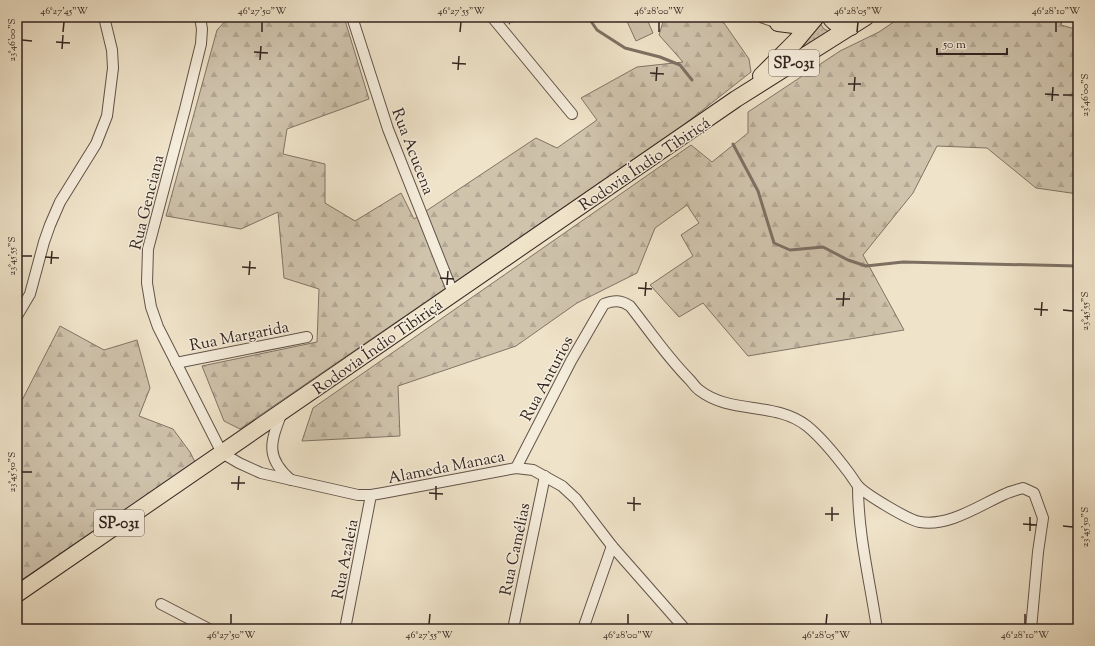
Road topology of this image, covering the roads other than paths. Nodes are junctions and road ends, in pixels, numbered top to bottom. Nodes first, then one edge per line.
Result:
1 (104, 17) edge
2 (200, 17) edge
3 (352, 17) edge
4 (492, 17) edge
5 (761, 17) edge
6 (830, 17) edge
7 (866, 17) edge
8 (814, 19) edge
9 (778, 23) junction
10 (851, 27) junction
11 (784, 53) junction
12 (736, 99) junction
13 (572, 114) dead end
14 (453, 293) junction
15 (17, 316) edge
16 (308, 337) dead end
17 (176, 363) junction
18 (283, 411) junction
19 (222, 453) junction
20 (516, 468) junction
21 (545, 476) junction
22 (291, 480) junction
23 (858, 486) junction
24 (372, 495) junction
25 (612, 546) junction
26 (17, 594) edge
27 (161, 604) dead end
28 (209, 629) edge
29 (345, 629) edge
30 (512, 629) edge
31 (583, 629) edge
32 (685, 629) edge
33 (877, 629) edge
34 (1031, 629) edge

1 - 15 street
2 - 17 street, Rua Genciana
3 - 14 street, Rua Acucena
4 - 13 street
5 - 9 street
6 - 10 highway
7 - 10 highway, Rodovia Índio Tibiriçá / SP-031
8 - 9 highway
8 - 11 highway, Rodovia Índio Tibiriçá / SP-031
9 - 11 highway
10 - 12 highway, Rodovia Índio Tibiriçá / SP-031
11 - 12 highway, Rodovia Índio Tibiriçá / SP-031
12 - 14 highway, Rodovia Índio Tibiriçá / SP-031
14 - 18 highway, Rodovia Índio Tibiriçá / SP-031
16 - 17 street, Rua Margarida
17 - 19 street, Rua Genciana
18 - 19 highway, Rodovia Índio Tibiriçá / SP-031
18 - 22 street
19 - 22 street, Alameda Manaca
19 - 26 highway, Rodovia Índio Tibiriçá / SP-031
20 - 21 street, Alameda Manaca
20 - 23 street, Rua Anturios
20 - 24 street, Alameda Manaca
21 - 25 street, Alameda Manaca
21 - 30 street, Rua Camélias
22 - 24 street, Alameda Manaca
23 - 33 street
23 - 34 street
24 - 29 street, Rua Azaleia
25 - 31 street
25 - 32 street, Alameda Manaca
27 - 28 street

